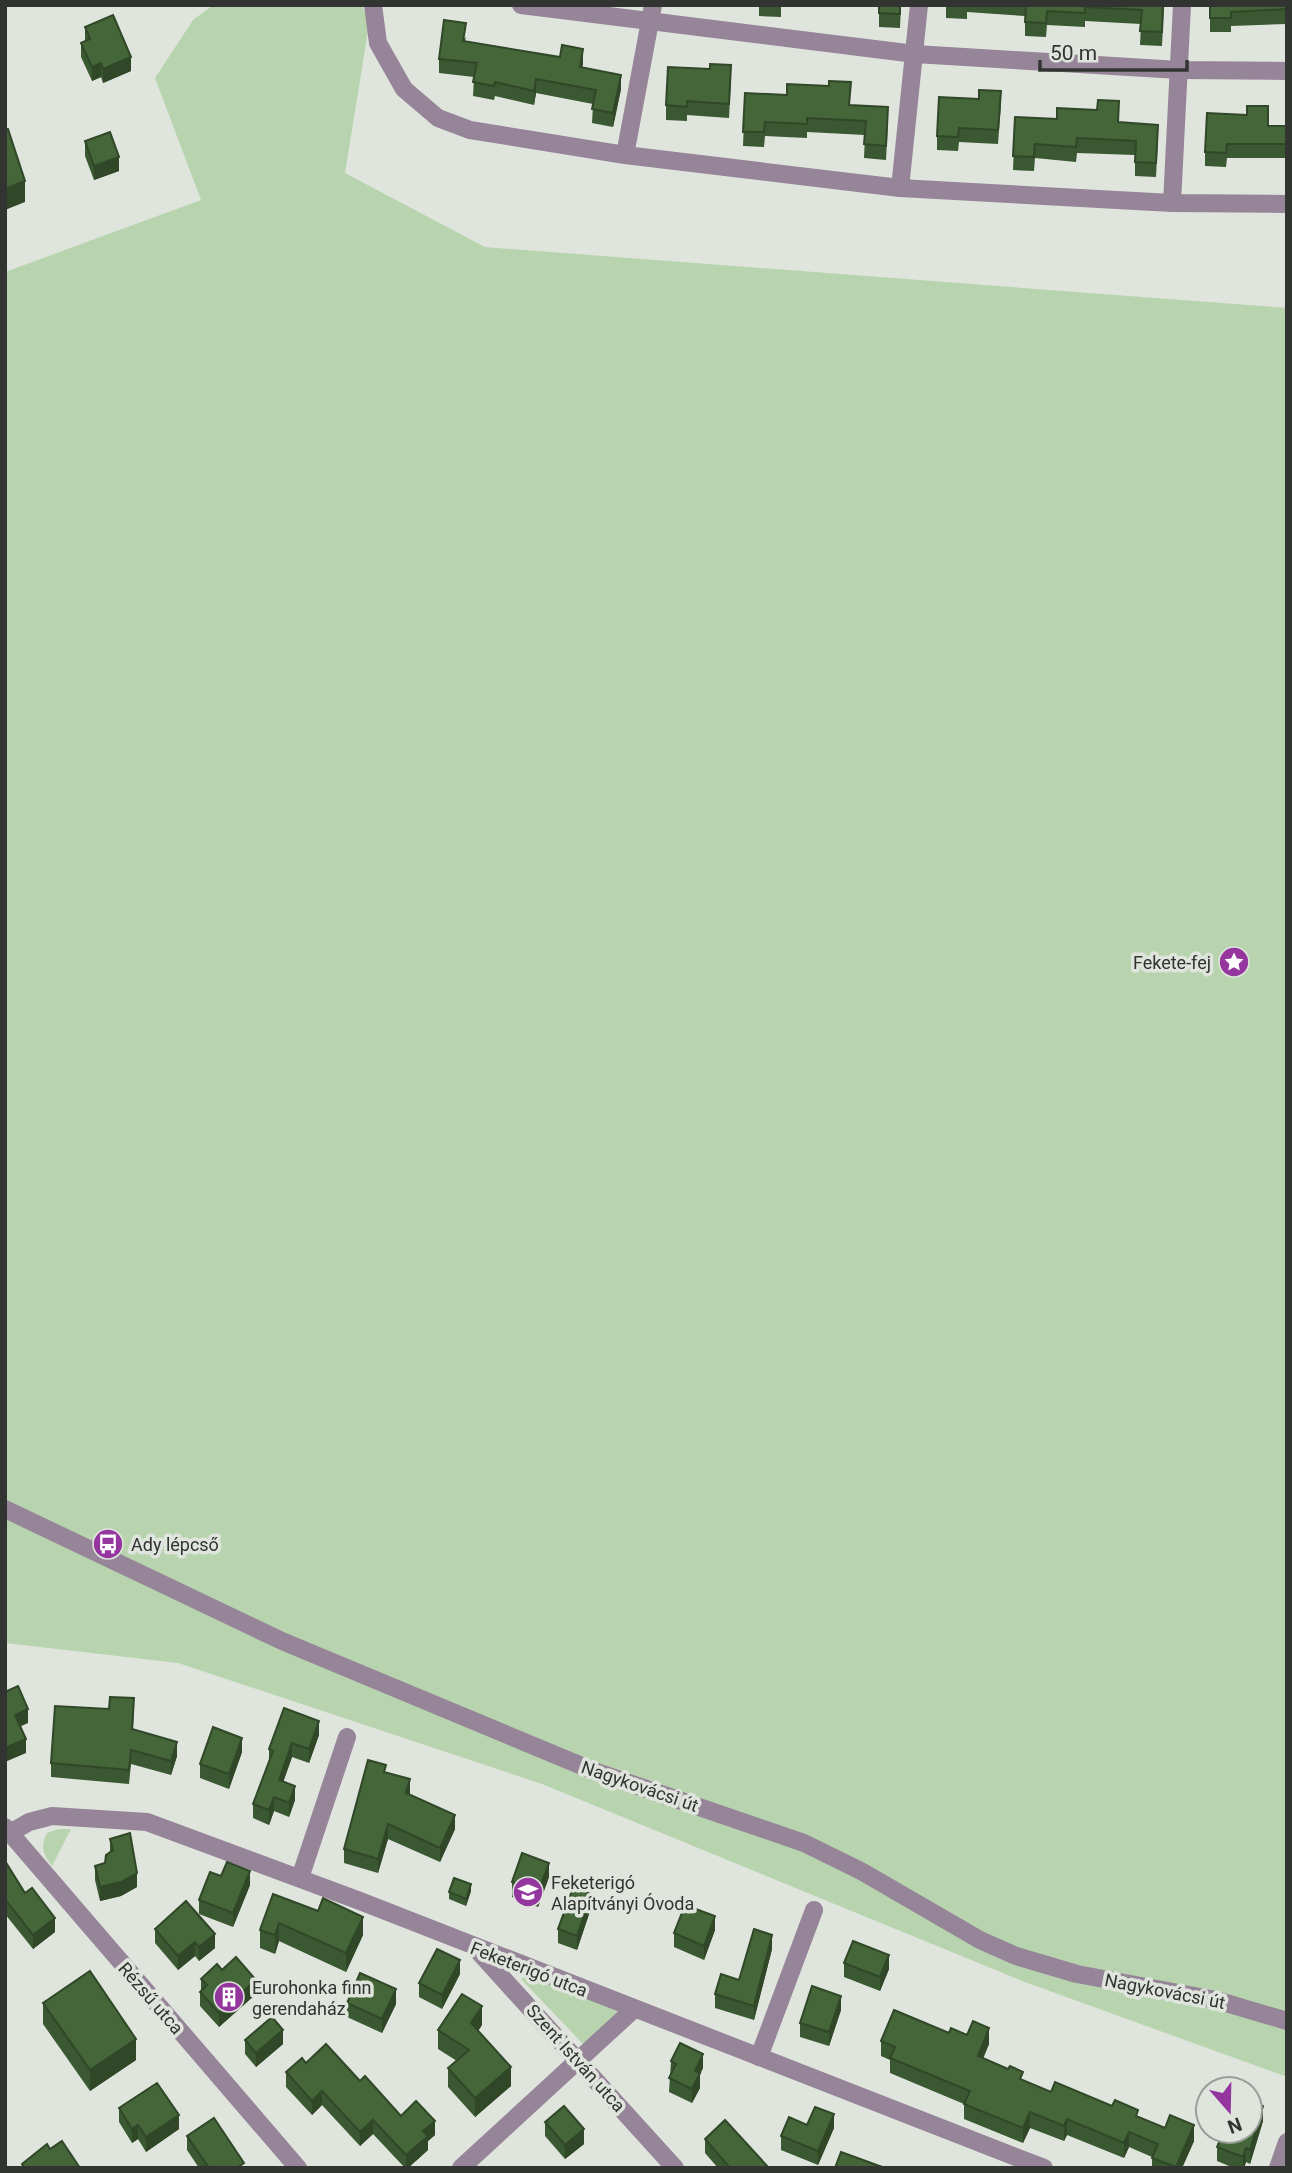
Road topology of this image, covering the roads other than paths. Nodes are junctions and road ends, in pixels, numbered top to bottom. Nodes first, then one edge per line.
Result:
1 (373, 5) edge
2 (521, 5) edge
3 (919, 5) edge
4 (1182, 5) edge
5 (651, 13) edge
6 (915, 54) junction
7 (1179, 70) junction
8 (1287, 71) edge
9 (625, 155) junction
10 (900, 188) junction
11 (1172, 203) junction
12 (1287, 204) edge
13 (5, 1509) edge
14 (347, 1737) dead end
15 (8, 1830) edge
16 (300, 1878) junction
17 (814, 1910) dead end
18 (475, 1948) junction
19 (634, 2009) junction
20 (1287, 2021) edge
21 (759, 2057) junction
22 (579, 2061) junction
23 (1287, 2142) edge
24 (298, 2168) edge
25 (461, 2168) edge
26 (676, 2168) edge
27 (1044, 2168) edge
28 (1278, 2168) edge

1 - 9 street
2 - 5 street
3 - 6 street
4 - 7 street
5 - 6 street
5 - 9 street
6 - 7 street
6 - 10 street
7 - 8 street
7 - 11 street
9 - 10 street
10 - 11 street
11 - 12 street
13 - 20 street, Nagykovácsi út
14 - 16 street
15 - 16 street, Feketerigó utca
15 - 24 street, Rézsű utca
16 - 18 street, Feketerigó utca
17 - 21 street
18 - 19 street, Feketerigó utca
18 - 22 street, Szent István utca
19 - 21 street, Feketerigó utca
19 - 22 street
21 - 27 street, Feketerigó utca
22 - 25 street
22 - 26 street, Szent István utca
23 - 28 street

